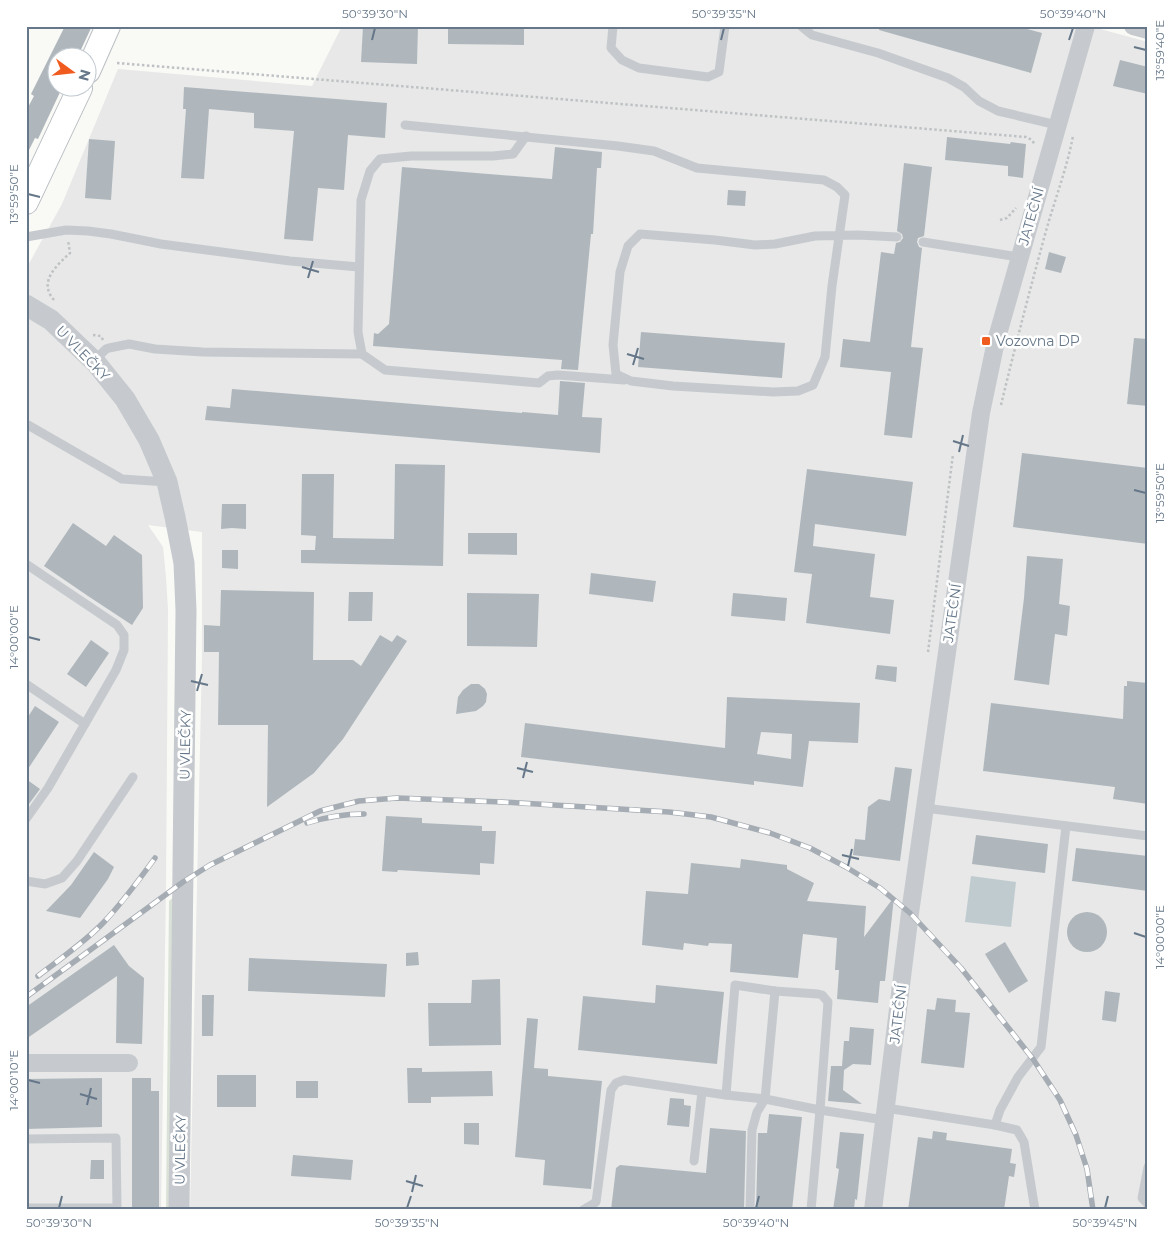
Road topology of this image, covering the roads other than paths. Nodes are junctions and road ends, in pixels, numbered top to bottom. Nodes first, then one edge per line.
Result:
1 (108, 26) edge
2 (613, 26) edge
3 (725, 26) edge
4 (801, 26) edge
5 (1086, 26) edge
6 (1133, 26) edge
7 (1148, 30) edge
8 (98, 48) edge
9 (75, 98) edge
10 (405, 125) dead end
11 (1057, 126) junction
12 (526, 136) junction
13 (28, 191) edge
14 (840, 236) junction
15 (26, 237) edge
16 (896, 238) dead end
17 (923, 242) dead end
18 (1019, 256) junction
19 (359, 267) junction
20 (26, 305) edge
21 (362, 354) junction
22 (96, 363) junction
23 (631, 381) junction
24 (28, 425) dead end
25 (167, 482) junction
26 (26, 564) edge
27 (26, 684) edge
28 (85, 724) junction
29 (132, 777) dead end
30 (925, 808) junction
31 (26, 819) edge
32 (1066, 826) junction
33 (1148, 836) edge
34 (26, 881) edge
35 (775, 991) junction
36 (26, 1063) edge
37 (129, 1063) dead end
38 (702, 1092) junction
39 (726, 1095) junction
40 (764, 1099) junction
41 (820, 1110) junction
42 (885, 1114) junction
43 (995, 1125) junction
44 (26, 1139) edge
45 (694, 1161) dead end
46 (1148, 1167) edge
47 (1148, 1204) edge
48 (26, 1208) edge
49 (179, 1210) edge
50 (583, 1210) edge
51 (750, 1210) edge
52 (810, 1210) edge
53 (873, 1210) edge
54 (1035, 1210) edge

1 - 8 main road
2 - 3 lane
4 - 11 lane
5 - 11 street, JATEČNÍ
6 - 7 street
9 - 13 main road
10 - 12 lane
11 - 18 street, JATEČNÍ
12 - 14 lane
12 - 19 lane
14 - 16 lane
14 - 23 lane
14 - 23 lane
15 - 19 lane
17 - 18 lane
18 - 30 street, JATEČNÍ
19 - 21 lane
20 - 22 street, U VLEČKY
21 - 22 lane
21 - 23 lane
22 - 25 street, U VLEČKY
24 - 25 lane
25 - 49 street, U VLEČKY
26 - 28 lane
27 - 28 lane
28 - 31 lane
29 - 34 lane
30 - 32 lane
30 - 42 street, JATEČNÍ
32 - 33 lane
32 - 43 lane
35 - 39 lane
35 - 40 lane
35 - 41 lane
36 - 37 street
38 - 39 lane
38 - 45 lane
38 - 50 lane
39 - 40 lane
40 - 41 lane
40 - 51 lane
41 - 42 lane
41 - 52 lane
42 - 43 lane
42 - 53 street, JATEČNÍ
43 - 54 lane
44 - 48 lane
46 - 47 lane

